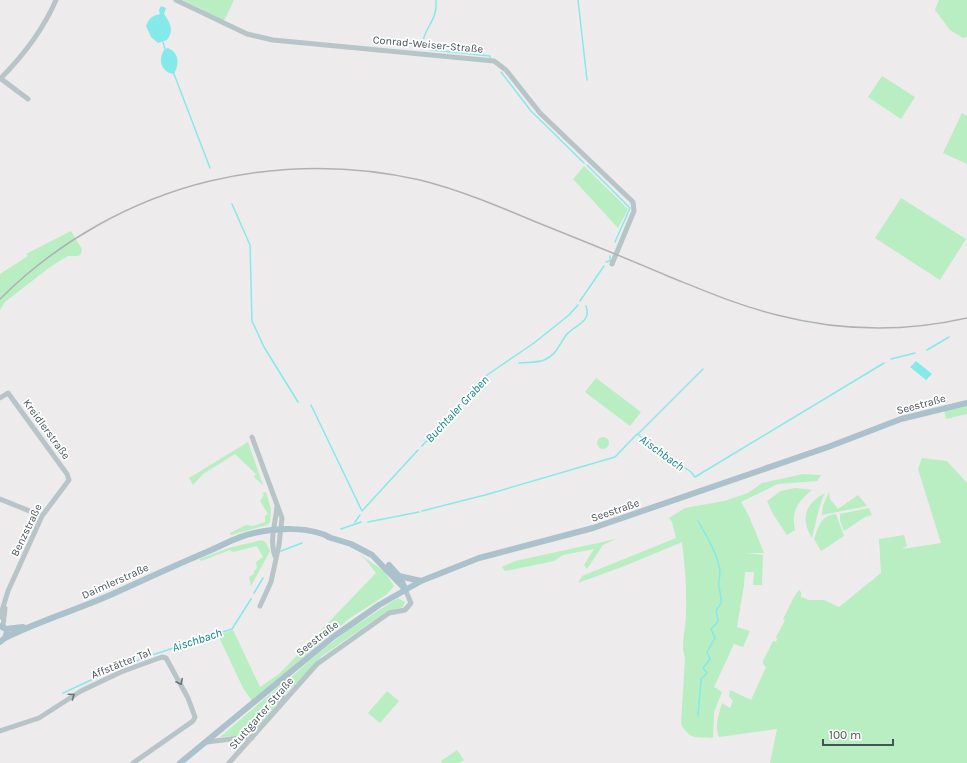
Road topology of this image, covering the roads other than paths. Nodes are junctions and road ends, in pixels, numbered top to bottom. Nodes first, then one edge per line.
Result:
1 (56, 0) edge
2 (176, 0) edge
3 (0, 79) edge
4 (28, 99) dead end
5 (612, 264) dead end
6 (0, 398) edge
7 (967, 403) edge
8 (252, 437) dead end
9 (69, 477) joint
10 (0, 499) edge
11 (42, 516) junction
12 (277, 532) junction
13 (398, 579) junction
14 (421, 582) junction
15 (405, 590) junction
16 (6, 597) junction
17 (393, 597) junction
18 (260, 606) dead end
19 (0, 617) edge
20 (3, 627) edge
21 (27, 627) junction
22 (3, 640) edge
23 (0, 647) edge
24 (288, 673) junction
25 (279, 708) junction
26 (0, 731) edge
27 (252, 738) junction
28 (207, 742) junction
29 (133, 763) edge
30 (180, 763) edge
31 (229, 763) edge

1 - 3 street
2 - 5 street, Conrad-Weiser-Straße
3 - 4 street
6 - 9 street, Kreidlerstraße
7 - 14 main road, Seestraße
8 - 12 street
9 - 11 street, Benzstraße
10 - 11 street
11 - 16 street, Benzstraße
12 - 13 main road, Daimlerstraße
12 - 18 street
12 - 21 main road, Daimlerstraße
13 - 14 main road
13 - 15 main road, Daimlerstraße
13 - 17 main road
14 - 15 main road, Seestraße
15 - 17 main road, Seestraße
15 - 25 street, Stuttgarter Straße
16 - 19 street, Benzstraße
16 - 20 street, Benzstraße
17 - 24 main road, Seestraße
20 - 21 main road, Daimlerstraße
20 - 22 main road
21 - 22 main road, Daimlerstraße
22 - 23 street
24 - 25 street
24 - 28 main road, Seestraße
25 - 27 street, Stuttgarter Straße
26 -> 29 street, Affstätter Tal
27 - 28 street
27 - 31 street, Stuttgarter Straße
28 - 30 main road, Seestraße

